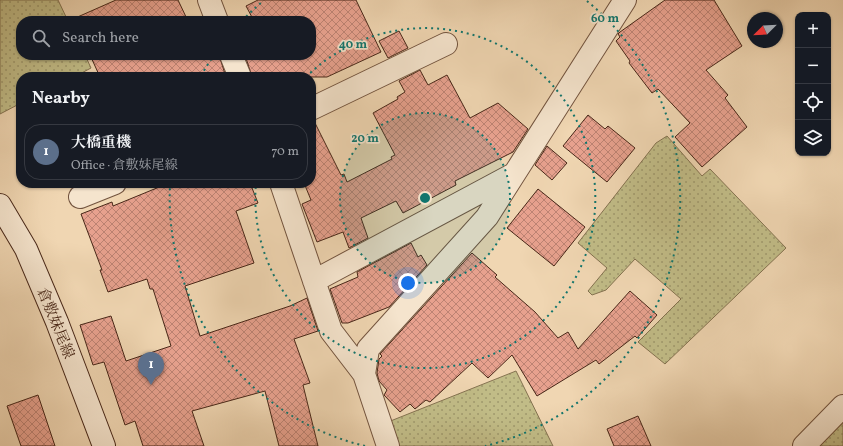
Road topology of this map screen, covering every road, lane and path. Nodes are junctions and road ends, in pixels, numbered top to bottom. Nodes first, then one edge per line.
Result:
1 (210, 0) edge
2 (625, 0) edge
3 (215, 16) edge
4 (446, 44) dead end
5 (233, 60) edge
6 (238, 72) edge
7 (316, 107) edge
8 (514, 174) junction
9 (102, 188) edge
10 (283, 188) edge
11 (80, 196) dead end
12 (0, 205) edge
13 (314, 281) junction
14 (364, 374) junction
15 (843, 406) edge
16 (104, 446) edge
17 (388, 446) edge
18 (804, 446) edge

1 - 3 street
2 - 8 street
4 - 7 street
5 - 6 street
8 - 13 street
8 - 14 street
9 - 11 street
10 - 13 street
12 - 16 street, 倉敷妹尾線
13 - 14 street
14 - 17 street
15 - 18 street

